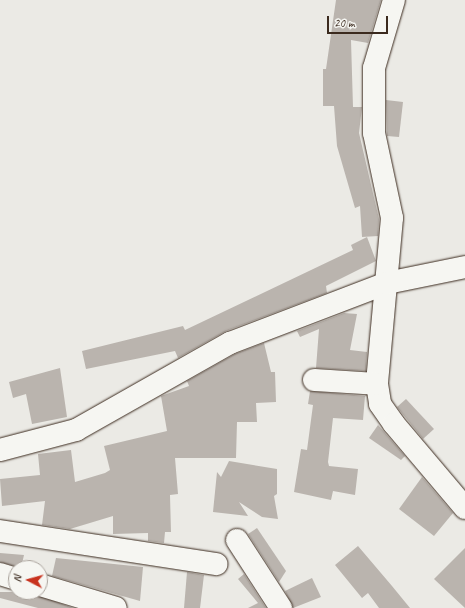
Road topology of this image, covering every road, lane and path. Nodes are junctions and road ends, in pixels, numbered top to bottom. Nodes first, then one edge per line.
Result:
1 (394, 0) edge
2 (465, 267) edge
3 (387, 283) junction
4 (314, 380) dead end
5 (377, 384) junction
6 (0, 450) edge
7 (465, 508) edge
8 (0, 532) edge
9 (237, 540) dead end
10 (216, 564) dead end
11 (48, 587) edge
12 (116, 608) edge
13 (281, 608) edge

1 - 3 street
2 - 3 street
3 - 5 street
3 - 6 street
4 - 5 street
5 - 7 street
8 - 10 street
9 - 13 street
11 - 12 street

